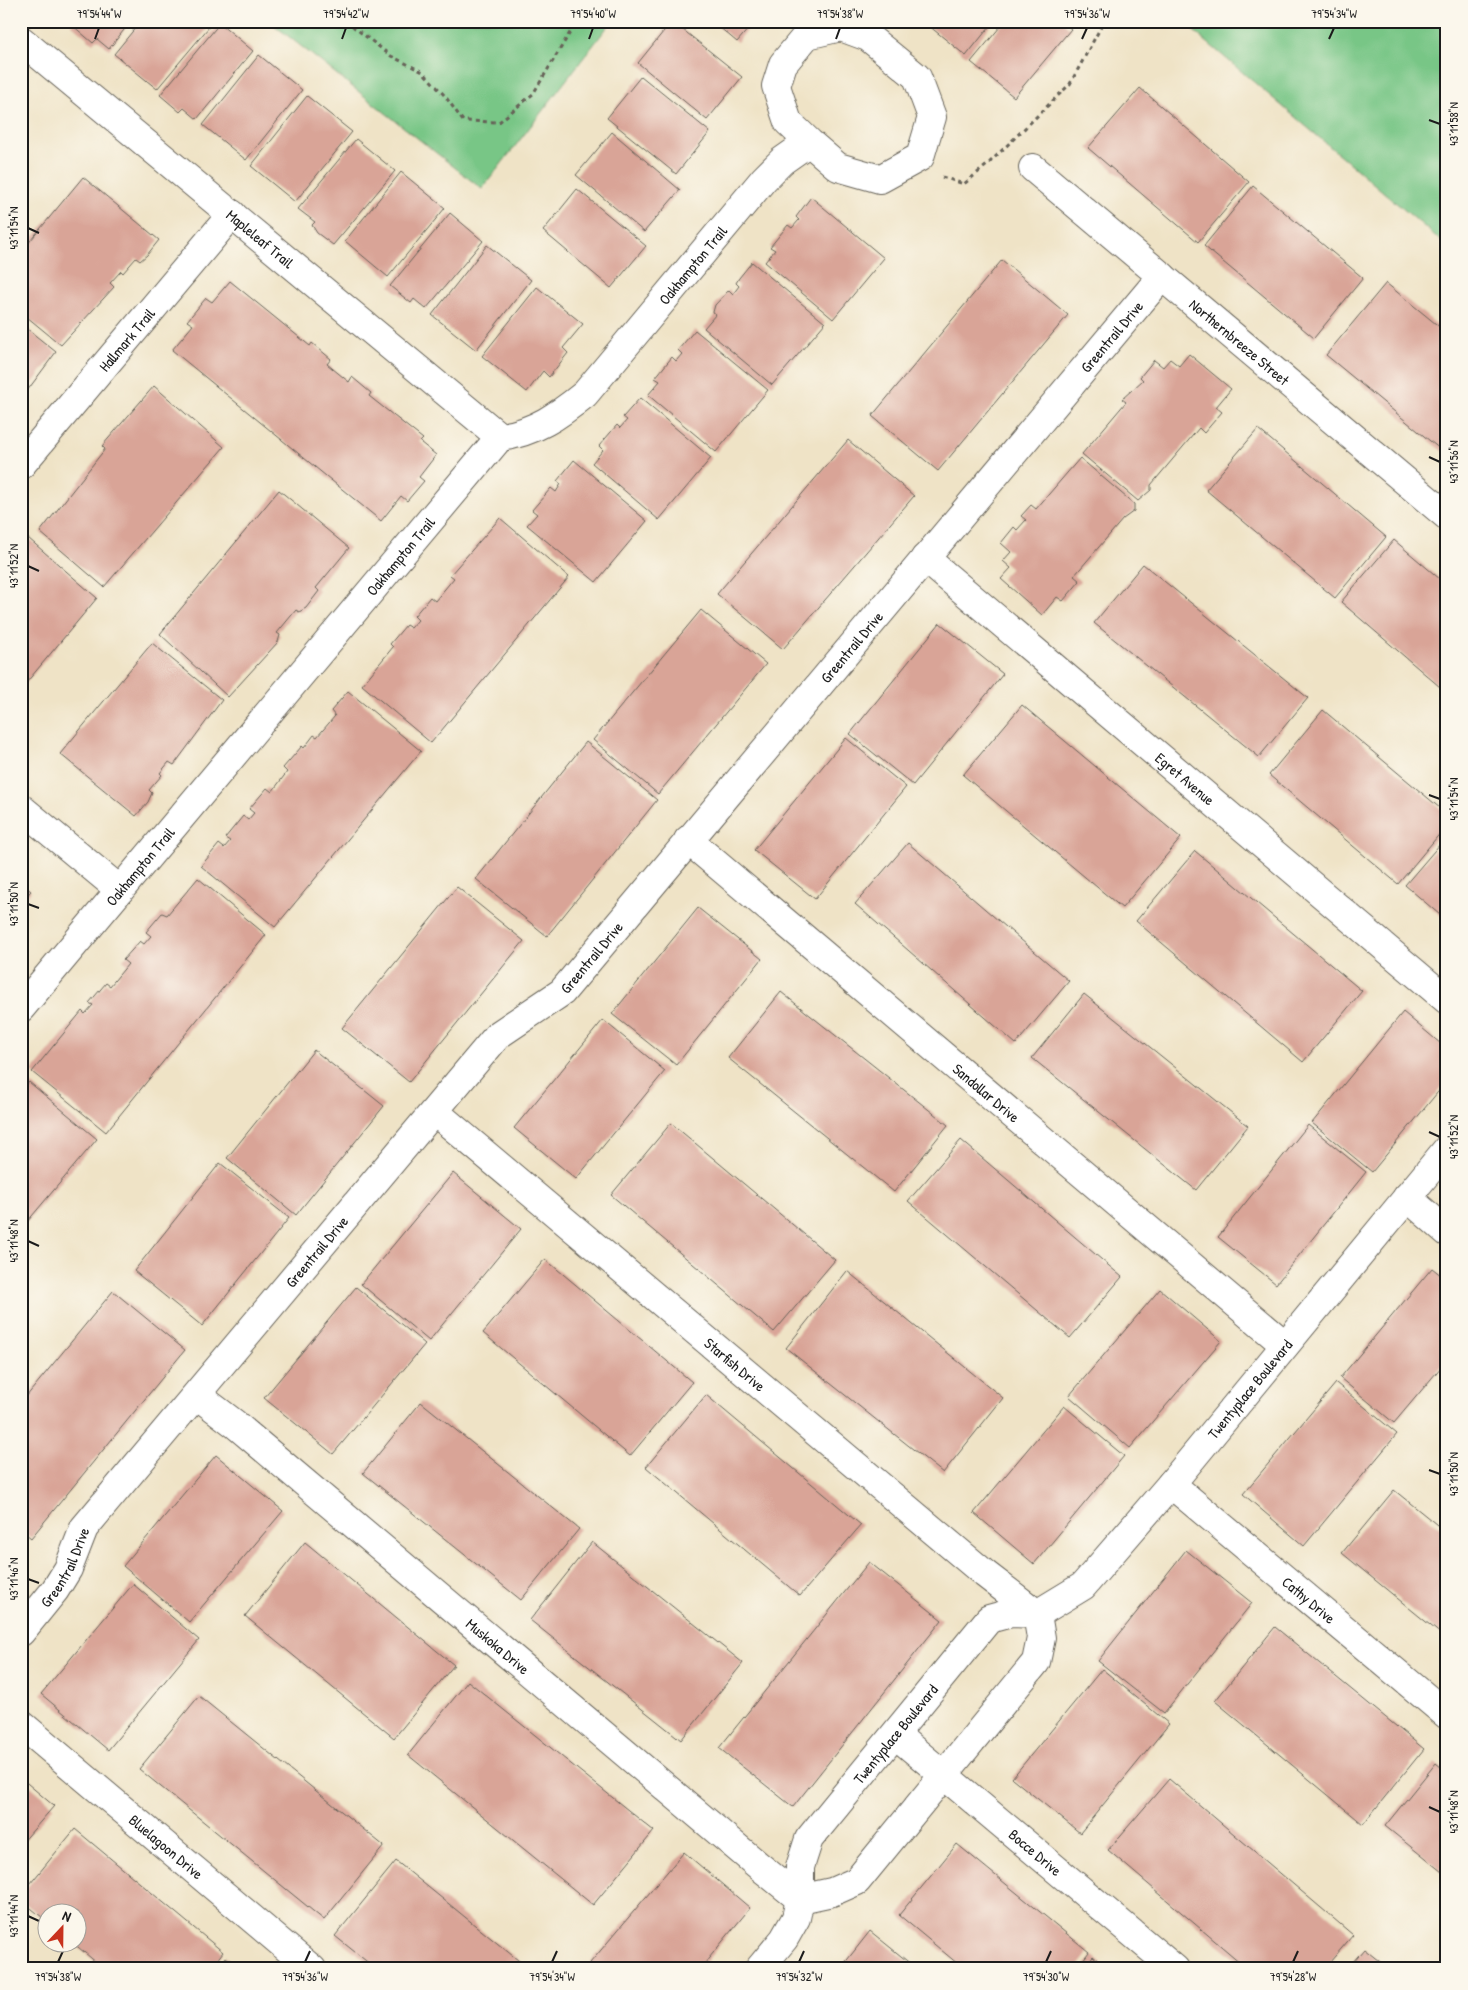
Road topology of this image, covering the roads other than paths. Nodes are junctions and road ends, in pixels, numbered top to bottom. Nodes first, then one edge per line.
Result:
1 (21, 40) edge
2 (809, 142) junction
3 (1033, 168) dead end
4 (232, 214) junction
5 (1162, 276) junction
6 (500, 437) junction
7 (21, 465) edge
8 (1447, 516) edge
9 (924, 558) junction
10 (21, 808) edge
11 (688, 840) junction
12 (120, 890) junction
13 (1447, 1000) edge
14 (21, 1008) edge
15 (435, 1112) junction
16 (1447, 1149) edge
17 (1407, 1197) junction
18 (1447, 1232) edge
19 (1285, 1345) junction
20 (197, 1395) junction
21 (1171, 1484) junction
22 (1037, 1614) junction
23 (21, 1632) edge
24 (1447, 1715) edge
25 (21, 1724) edge
26 (896, 1735) junction
27 (944, 1774) junction
28 (800, 1899) junction
29 (312, 1969) edge
30 (759, 1969) edge
31 (1175, 1969) edge

1 - 4 street, Mapleleaf Trail
2 - 2 street
2 - 6 street, Oakhampton Trail
3 - 5 street, Northernbreeze Street
4 - 6 street, Mapleleaf Trail
4 - 7 street, Hallmark Trail
5 - 8 street, Northernbreeze Street
5 - 9 street, Greentrail Drive
6 - 12 street, Oakhampton Trail
9 - 11 street, Greentrail Drive
9 - 13 street, Egret Avenue
10 - 12 street
11 - 15 street, Greentrail Drive
11 - 19 street, Sandollar Drive
12 - 14 street, Oakhampton Trail
15 - 20 street, Greentrail Drive
15 - 22 street, Starfish Drive
16 - 17 street, Twentyplace Boulevard
17 - 18 street
17 - 19 street, Twentyplace Boulevard
19 - 21 street, Twentyplace Boulevard
20 - 23 street, Greentrail Drive
20 - 28 street, Muskoka Drive
21 - 22 street, Twentyplace Boulevard
21 - 24 street, Cathy Drive
22 - 26 street, Twentyplace Boulevard
22 - 27 street
25 - 29 street, Bluelagoon Drive
26 - 27 street, Bocce Drive
26 - 28 street, Twentyplace Boulevard
27 - 28 street
27 - 31 street, Bocce Drive
28 - 30 street, Twentyplace Boulevard

